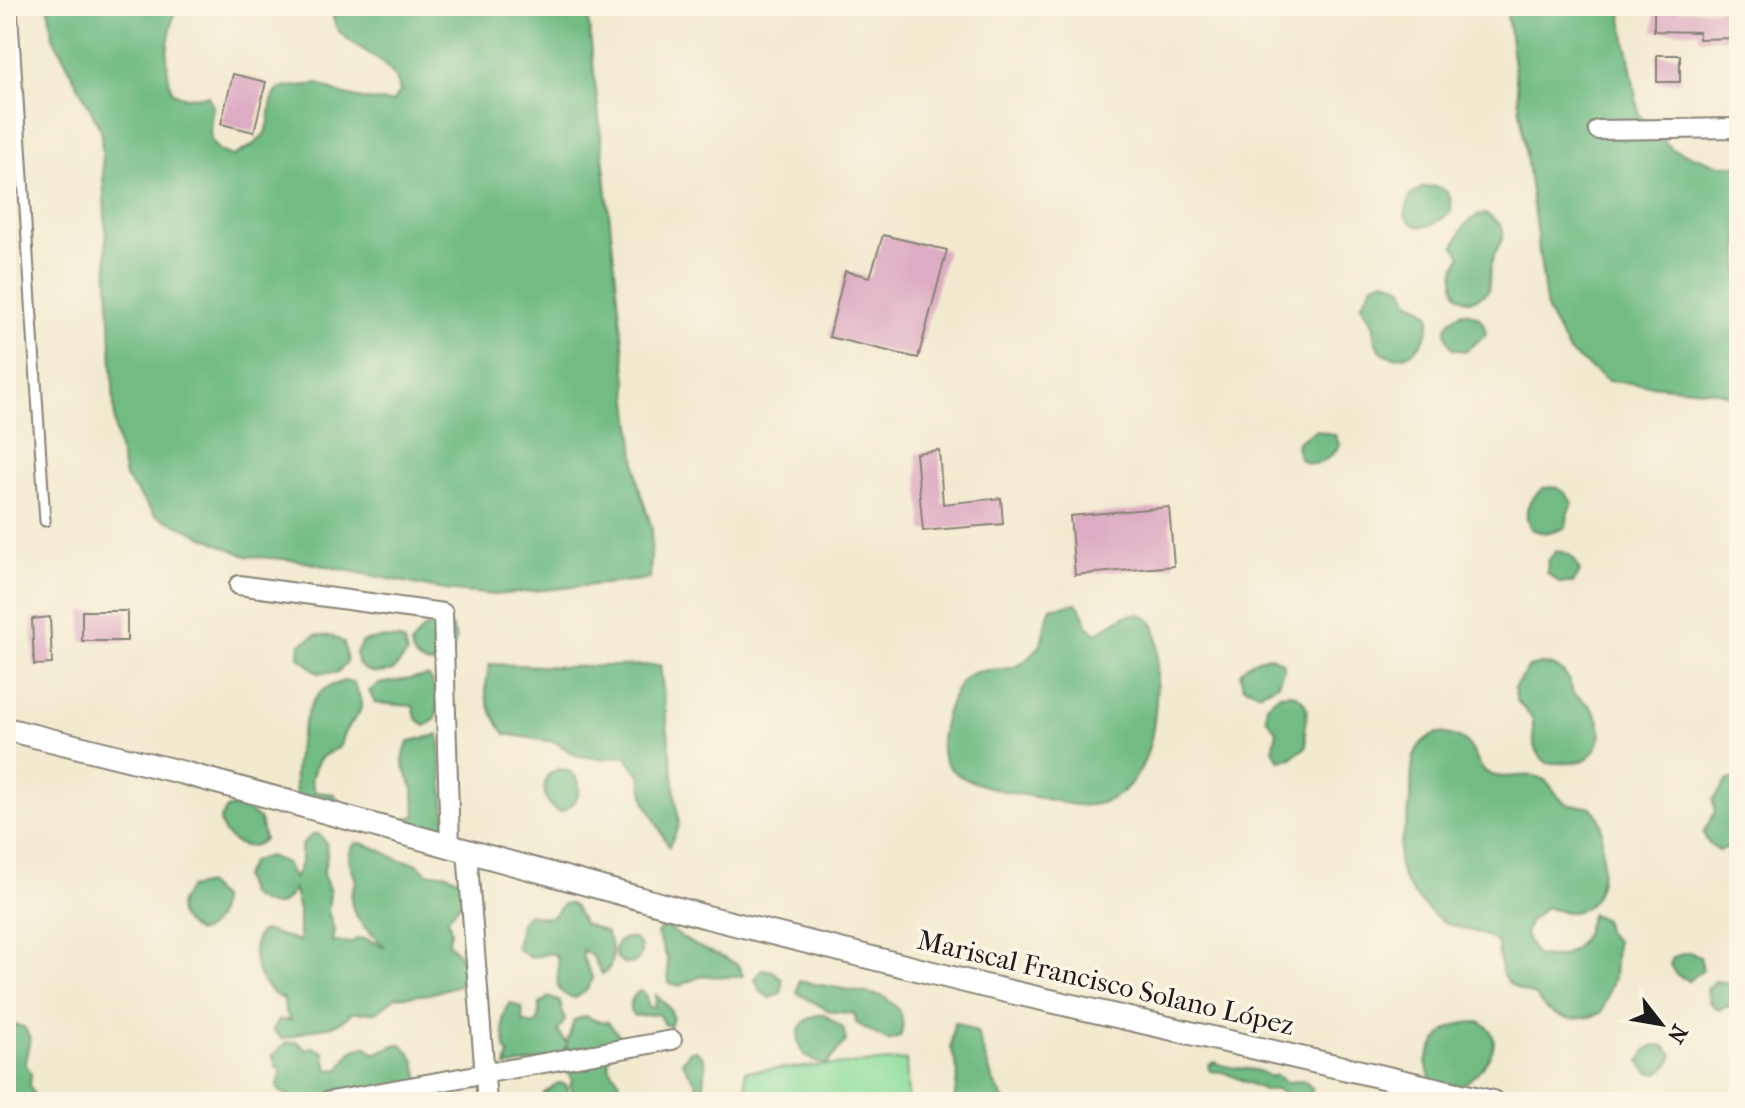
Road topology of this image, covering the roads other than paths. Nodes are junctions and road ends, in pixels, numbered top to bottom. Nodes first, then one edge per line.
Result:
1 (12, 6) edge
2 (1739, 128) edge
3 (1598, 130) dead end
4 (45, 521) dead end
5 (239, 585) dead end
6 (6, 729) edge
7 (459, 849) junction
8 (672, 1040) dead end
9 (486, 1074) junction
10 (1456, 1098) edge
11 (326, 1102) edge
12 (487, 1102) edge
13 (1492, 1102) edge

1 - 4 lane
2 - 3 street
5 - 7 street
6 - 7 street, Mariscal Francisco Solano López
7 - 9 street
7 - 10 street, Mariscal Francisco Solano López
8 - 9 street
9 - 11 street
9 - 12 street
10 - 13 street, Mariscal Francisco Solano López

